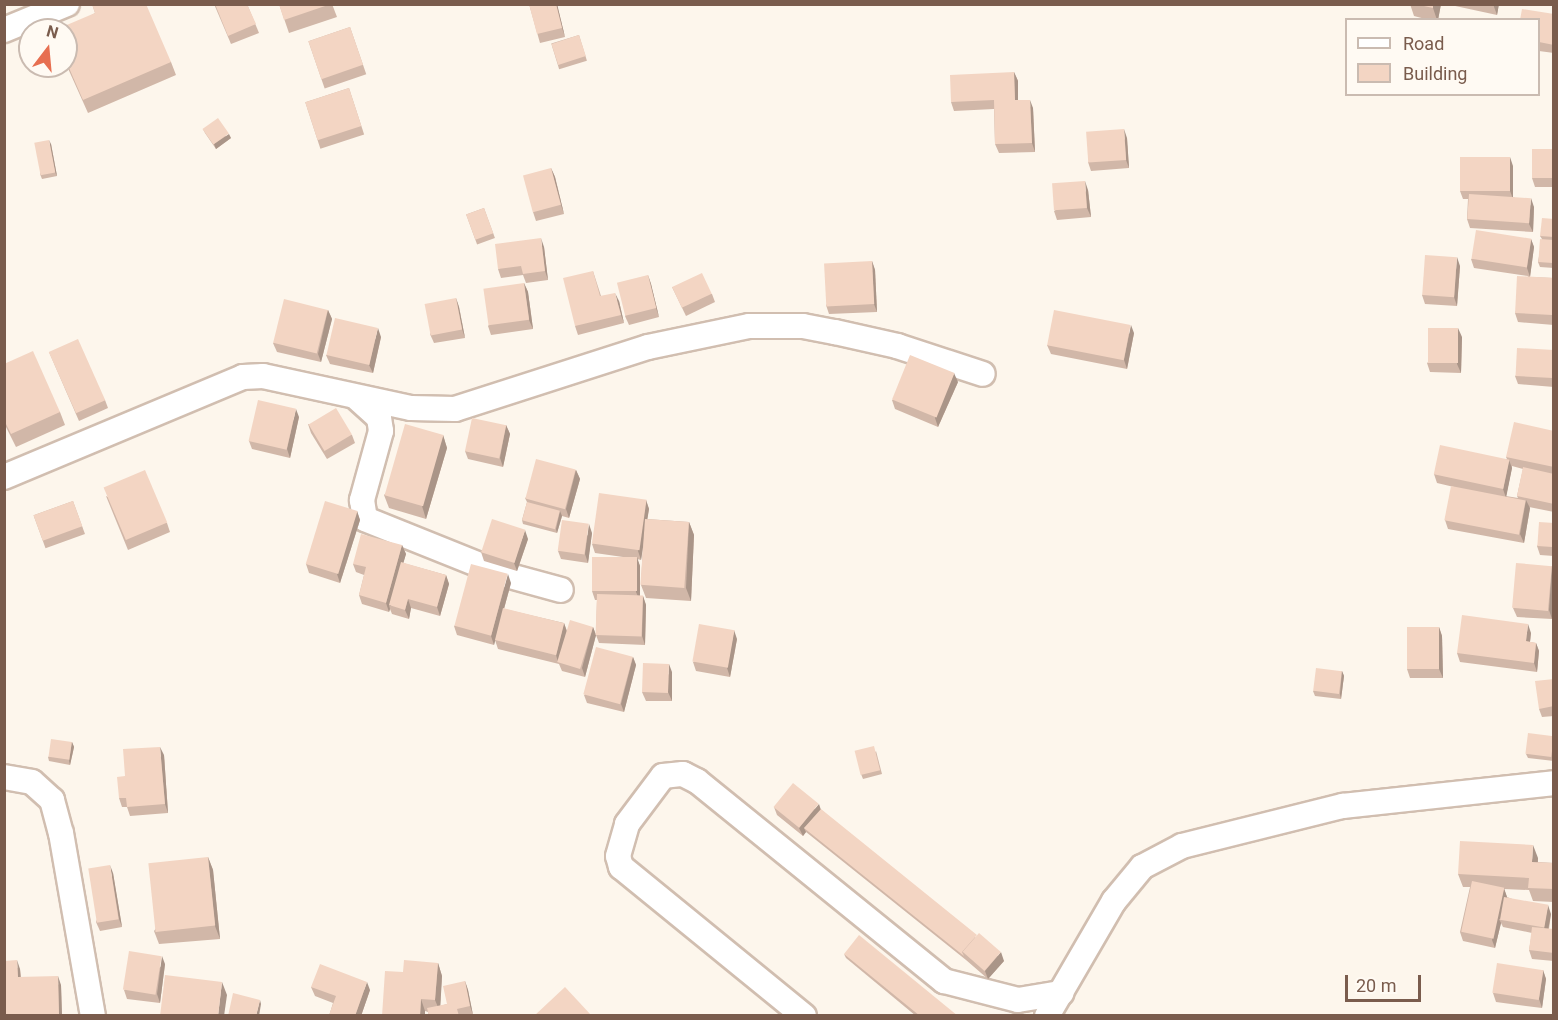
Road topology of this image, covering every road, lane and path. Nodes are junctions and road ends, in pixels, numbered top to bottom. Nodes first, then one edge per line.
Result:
1 (67, 4) edge
2 (4, 30) edge
3 (983, 374) dead end
4 (354, 395) junction
5 (4, 477) edge
6 (561, 590) dead end
7 (4, 777) edge
8 (1554, 783) edge
9 (1061, 993) junction
10 (93, 1016) edge
11 (804, 1016) edge
12 (1047, 1016) edge

1 - 2 street
3 - 4 street
4 - 5 street
4 - 6 street
7 - 10 street
8 - 9 street
9 - 11 street
9 - 12 street

